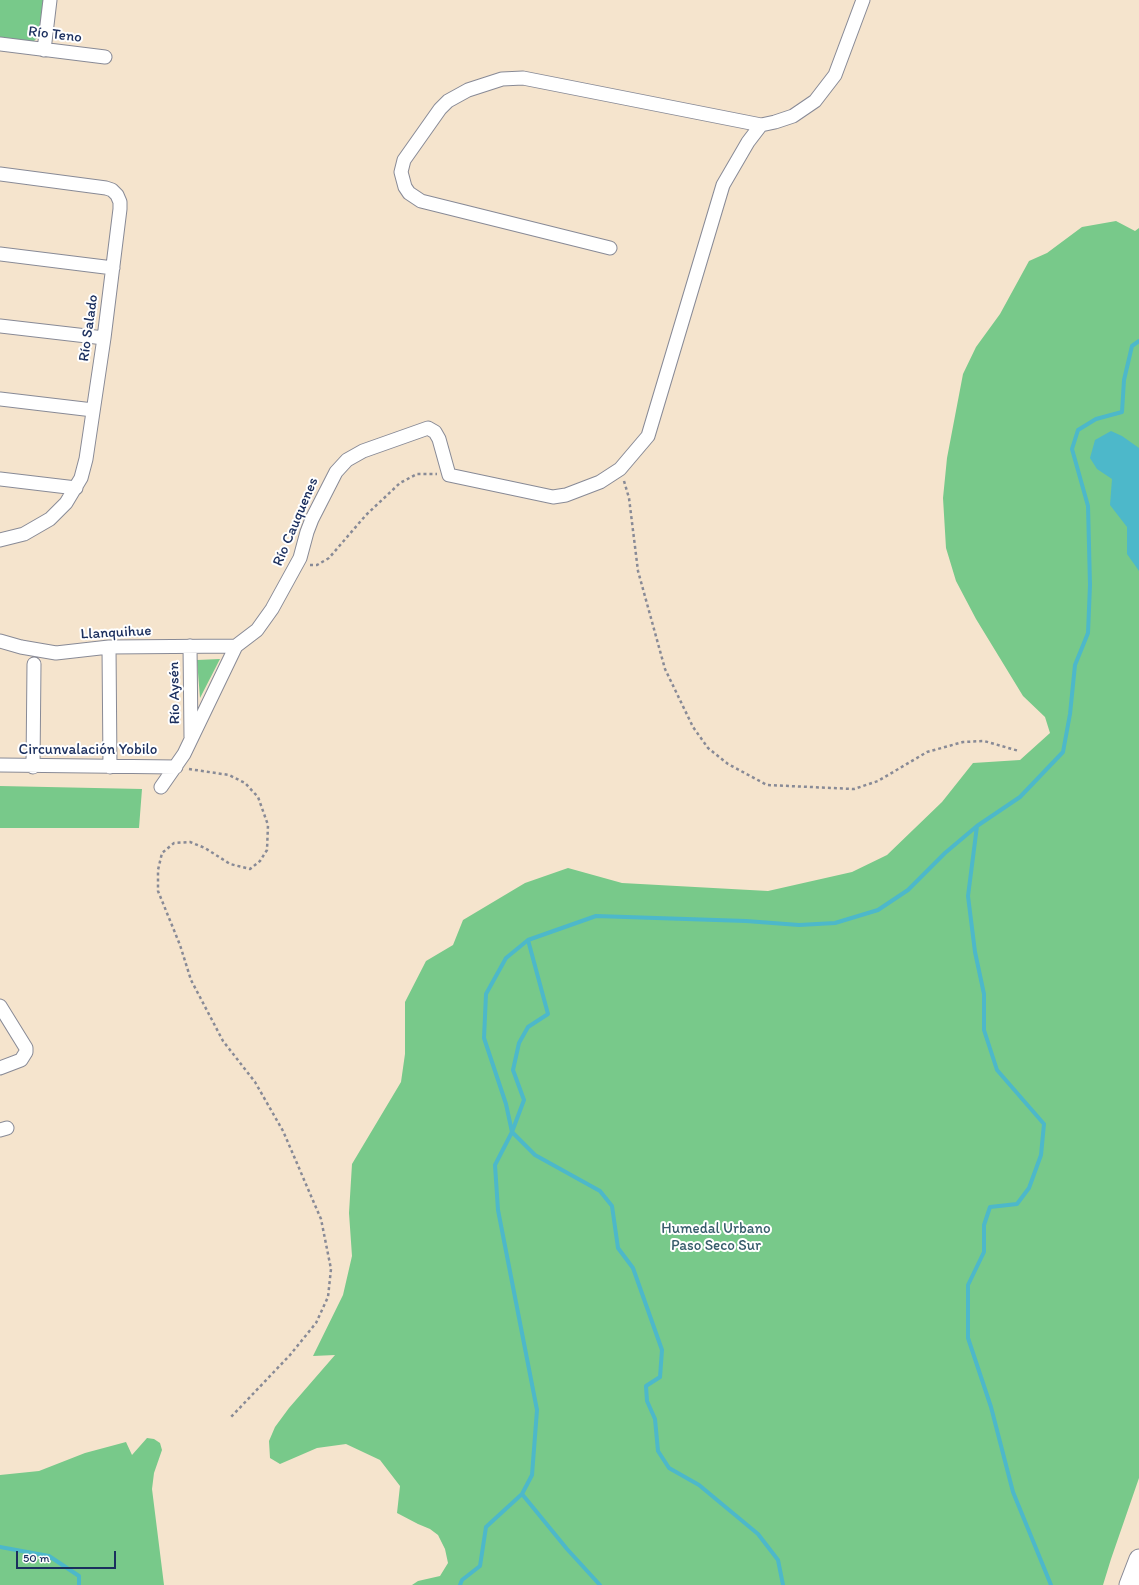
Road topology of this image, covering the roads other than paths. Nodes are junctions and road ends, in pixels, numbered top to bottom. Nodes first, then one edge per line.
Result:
1 (50, 0) edge
2 (863, 0) edge
3 (0, 44) edge
4 (44, 50) junction
5 (105, 57) dead end
6 (761, 125) junction
7 (0, 174) edge
8 (610, 248) dead end
9 (0, 254) edge
10 (113, 268) junction
11 (0, 326) edge
12 (104, 338) junction
13 (0, 399) edge
14 (93, 410) junction
15 (0, 479) edge
16 (76, 488) junction
17 (0, 540) edge
18 (0, 641) edge
19 (190, 646) junction
20 (236, 646) junction
21 (109, 647) junction
22 (34, 664) dead end
23 (191, 740) junction
24 (0, 765) edge
25 (33, 767) junction
26 (110, 767) junction
27 (176, 767) junction
28 (161, 787) dead end
29 (0, 1006) edge
30 (0, 1068) edge
31 (1139, 1559) edge
32 (1129, 1585) edge

1 - 4 street
2 - 6 street
3 - 4 street, Río Teno
4 - 5 street, Río Teno
6 - 8 street
6 - 20 street, Río Cauquenes
7 - 10 street, Río Salado
9 - 10 street
10 - 12 street, Río Salado
11 - 12 street
12 - 14 street, Río Salado
13 - 14 street
14 - 16 street, Río Salado
15 - 16 street
16 - 17 street, Río Salado
18 - 21 street, Llanquihue
19 - 20 street, Llanquihue
19 - 21 street, Llanquihue
19 - 23 street, Río Aysén
20 - 23 street
21 - 26 street
22 - 25 street
23 - 27 street
24 - 25 street, Circunvalación Yobilo
25 - 26 street, Circunvalación Yobilo
26 - 27 street, Circunvalación Yobilo
27 - 28 street
29 - 30 street
31 - 32 highway

